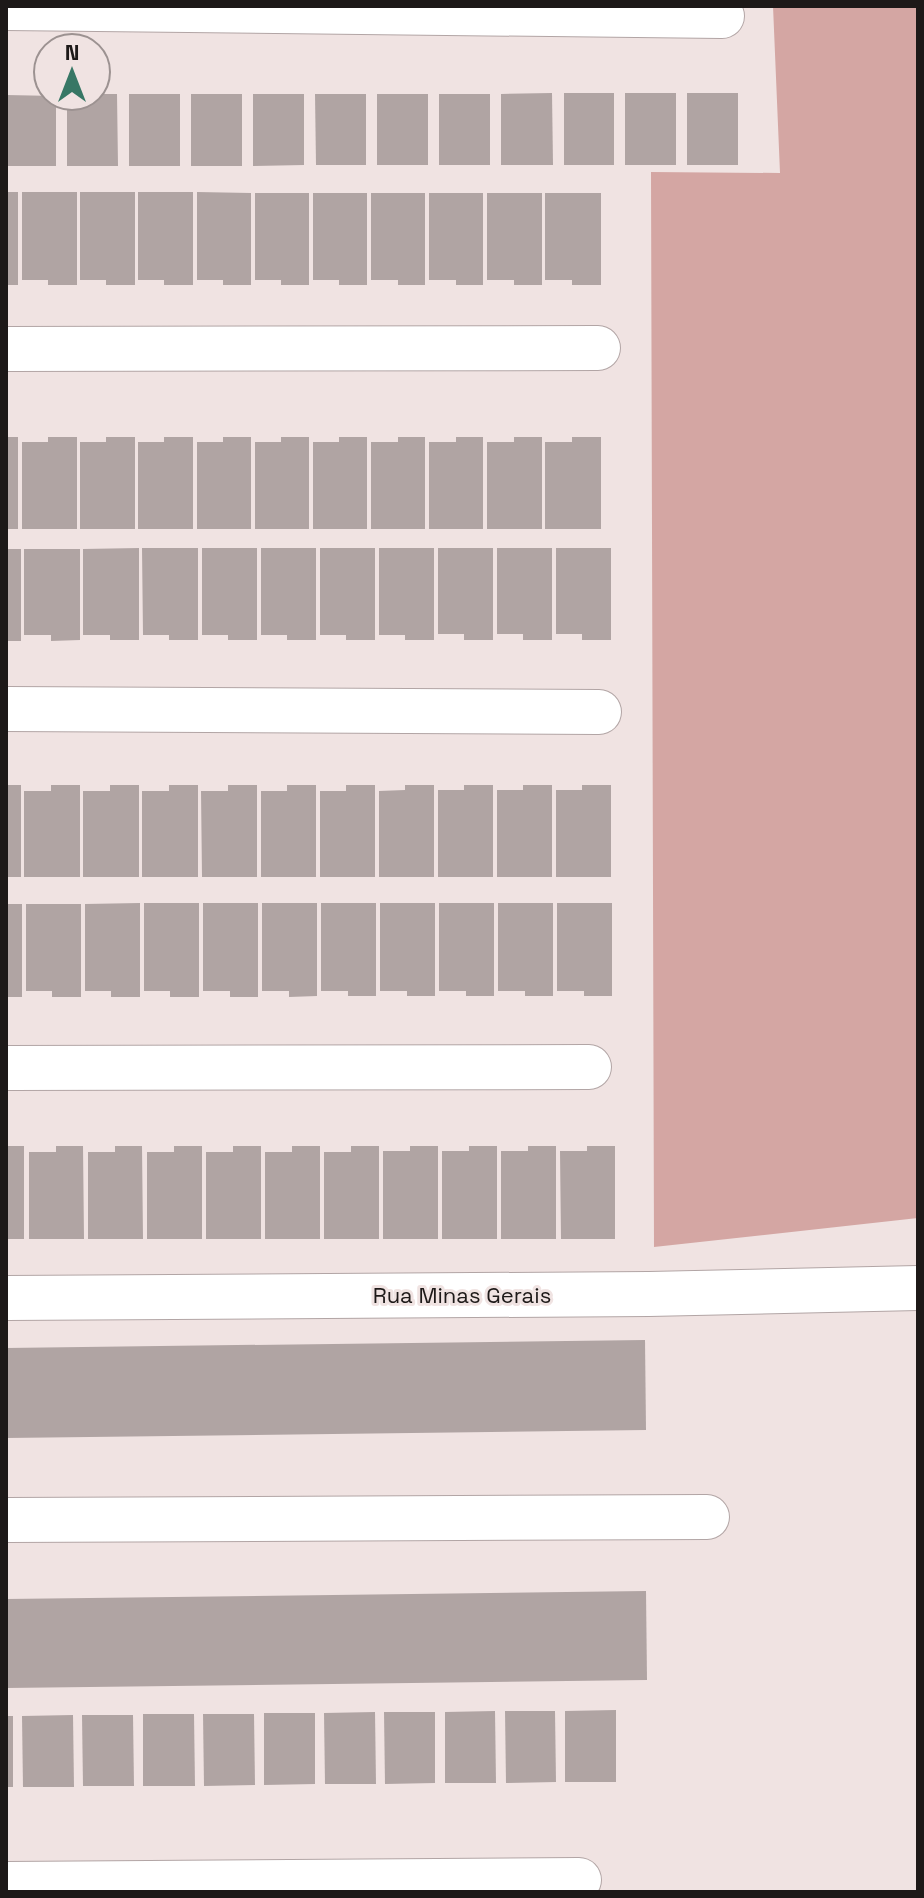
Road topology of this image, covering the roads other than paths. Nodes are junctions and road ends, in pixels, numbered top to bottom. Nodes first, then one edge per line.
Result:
1 (6, 8) edge
2 (722, 16) dead end
3 (598, 348) dead end
4 (6, 349) edge
5 (6, 709) edge
6 (599, 712) dead end
7 (589, 1067) dead end
8 (6, 1068) edge
9 (918, 1288) edge
10 (6, 1298) edge
11 (707, 1517) dead end
12 (6, 1520) edge
13 (579, 1880) dead end
14 (6, 1884) edge

1 - 2 street
3 - 4 street
5 - 6 street
7 - 8 street
9 - 10 street, Rua Minas Gerais
11 - 12 street
13 - 14 street

